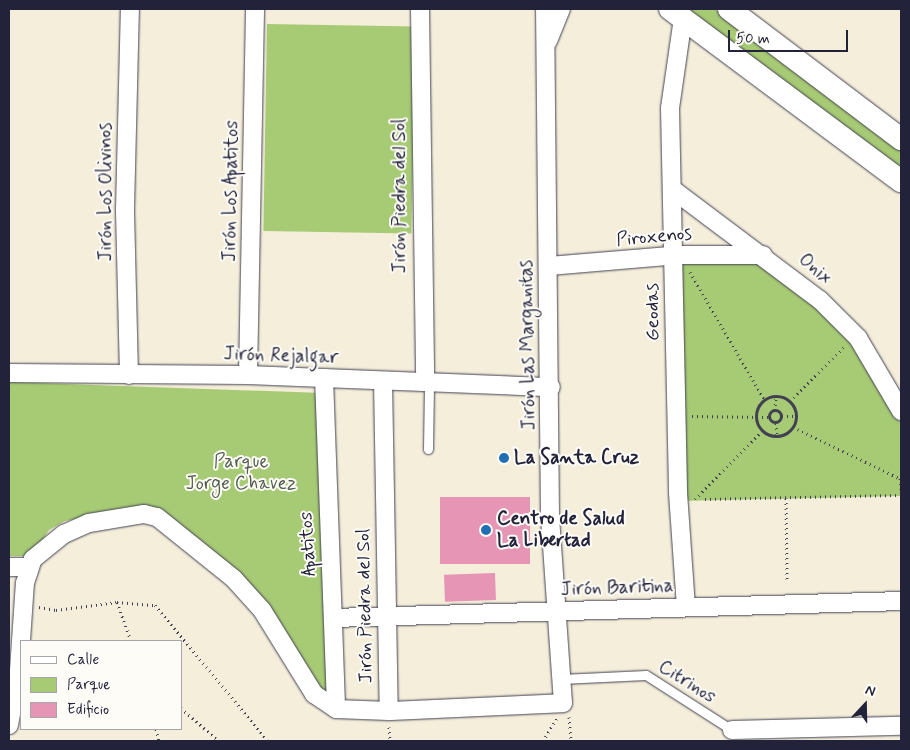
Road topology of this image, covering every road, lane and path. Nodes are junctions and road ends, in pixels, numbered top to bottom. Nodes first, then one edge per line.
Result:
1 (130, 9) edge
2 (255, 9) edge
3 (420, 9) edge
4 (545, 9) edge
5 (561, 9) edge
6 (730, 9) edge
7 (677, 13) edge
8 (545, 47) junction
9 (901, 139) edge
10 (901, 180) edge
11 (672, 189) junction
12 (674, 255) junction
13 (763, 255) junction
14 (549, 266) junction
15 (688, 270) dead end
16 (846, 345) dead end
17 (9, 373) edge
18 (129, 375) junction
19 (248, 375) junction
20 (324, 378) junction
21 (383, 380) junction
22 (427, 382) junction
23 (551, 387) junction
24 (776, 396) junction
25 (764, 399) junction
26 (790, 401) junction
27 (775, 410) junction
28 (901, 411) edge
29 (690, 416) dead end
30 (755, 416) junction
31 (769, 416) junction
32 (782, 416) junction
33 (796, 416) junction
34 (776, 423) junction
35 (793, 427) junction
36 (762, 431) junction
37 (777, 437) junction
38 (428, 449) dead end
39 (900, 478) edge
40 (901, 490) edge
41 (901, 495) edge
42 (786, 498) junction
43 (695, 499) dead end
44 (705, 499) dead end
45 (9, 567) edge
46 (29, 567) junction
47 (787, 582) dead end
48 (901, 601) edge
49 (117, 602) junction
50 (23, 605) junction
51 (686, 607) junction
52 (554, 611) junction
53 (333, 618) junction
54 (387, 618) junction
55 (21, 640) edge
56 (131, 640) edge
57 (20, 654) edge
58 (561, 679) junction
59 (182, 709) edge
60 (336, 709) junction
61 (389, 711) junction
62 (9, 725) edge
63 (901, 726) edge
64 (732, 730) junction
65 (219, 741) edge
66 (268, 741) edge
67 (543, 741) edge
68 (572, 741) edge
69 (748, 741) edge

1 - 18 street, Jirón Los Olivinos
2 - 19 street, Jirón Los Apatitos
3 - 22 street, Jirón Piedra del Sol
4 - 8 street, Jirón Las Marganitas
5 - 8 street, Jirón Las Marganitas
6 - 9 street
7 - 10 street
7 - 11 street, Geodas
8 - 14 street, Jirón Las Marganitas
11 - 12 street, Geodas
11 - 13 street, Onix
12 - 13 street, Piroxenos
12 - 14 street, Piroxenos
12 - 51 street, Geodas
13 - 28 street, Onix
14 - 23 street, Jirón Las Marganitas
15 - 25 path
16 - 26 path
17 - 18 street, Jirón Rejalgar
18 - 19 street, Jirón Rejalgar
19 - 20 street, Jirón Rejalgar
20 - 21 street, Jirón Rejalgar
20 - 53 street, Apatitos
21 - 22 street, Jirón Rejalgar
21 - 54 street, Jirón Piedra del Sol
22 - 23 street, Jirón Rejalgar
22 - 38 lane
23 - 52 street, Jirón Las Marganitas
24 - 25 path
24 - 26 path
24 - 27 path
25 - 30 path
26 - 33 path
27 - 31 path
27 - 32 path
29 - 30 path
30 - 31 path
30 - 36 path
31 - 34 path
32 - 33 path
32 - 34 path
33 - 35 path
34 - 37 path
35 - 37 path
35 - 39 path
36 - 37 path
36 - 43 path
39 - 40 path
41 - 42 path
42 - 44 path
42 - 47 path
45 - 46 street
46 - 50 street
46 - 60 street
48 - 51 street, Jirón Baritina
49 - 50 path
49 - 56 path
49 - 66 path
50 - 55 street
51 - 52 street, Jirón Baritina
52 - 54 street, Jirón Baritina
52 - 58 street, Jirón Las Marganitas
53 - 54 street, Jirón Baritina
53 - 60 street, Apatitos
54 - 61 street, Jirón Piedra del Sol
57 - 62 street
58 - 61 street, Jirón Las Marganitas
58 - 64 lane, Citrinos
59 - 65 path
60 - 61 street
63 - 64 street
64 - 69 street
67 - 68 path

